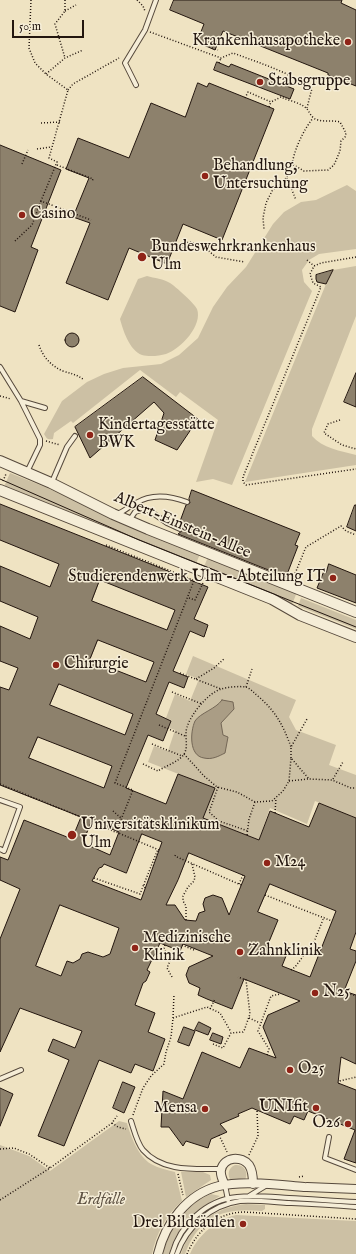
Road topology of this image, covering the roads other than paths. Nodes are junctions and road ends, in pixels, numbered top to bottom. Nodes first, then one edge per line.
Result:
1 (156, 0) edge
2 (136, 85) dead end
3 (0, 367) edge
4 (21, 401) junction
5 (45, 408) dead end
6 (75, 436) dead end
7 (0, 461) edge
8 (27, 472) junction
9 (51, 483) junction
10 (0, 490) edge
11 (187, 502) dead end
12 (113, 514) junction
13 (129, 521) junction
14 (180, 529) dead end
15 (356, 612) edge
16 (356, 637) edge
17 (0, 800) edge
18 (0, 849) edge
19 (21, 1070) dead end
20 (0, 1079) edge
21 (131, 1121) road end
22 (329, 1137) dead end
23 (221, 1169) junction
24 (356, 1170) edge
25 (253, 1184) junction
26 (225, 1185) junction
27 (268, 1185) junction
28 (356, 1190) edge
29 (253, 1193) junction
30 (248, 1196) junction
31 (228, 1201) junction
32 (239, 1202) junction
33 (356, 1202) edge
34 (356, 1207) edge
35 (158, 1254) edge
36 (172, 1254) edge
37 (177, 1254) edge

1 - 2 lane
3 - 4 lane
4 - 5 lane
4 - 8 lane
6 - 9 lane
7 - 8 street, Albert-Einstein-Allee
8 - 9 street, Albert-Einstein-Allee
9 - 12 street, Albert-Einstein-Allee
10 - 16 street, Albert-Einstein-Allee
11 - 12 lane
12 - 13 street, Albert-Einstein-Allee
13 - 14 lane
13 - 15 street, Albert-Einstein-Allee
17 - 18 lane
19 - 20 lane
21 - 23 lane
22 - 24 lane
23 - 25 street
23 - 26 street
25 - 26 street
25 - 27 street
25 - 29 lane
26 - 31 lane
26 - 35 street
27 - 28 street
27 - 29 lane
29 - 30 lane
30 - 31 lane
30 - 32 lane
30 - 33 lane
31 - 32 lane
31 - 36 lane
31 - 37 lane
32 - 34 lane

